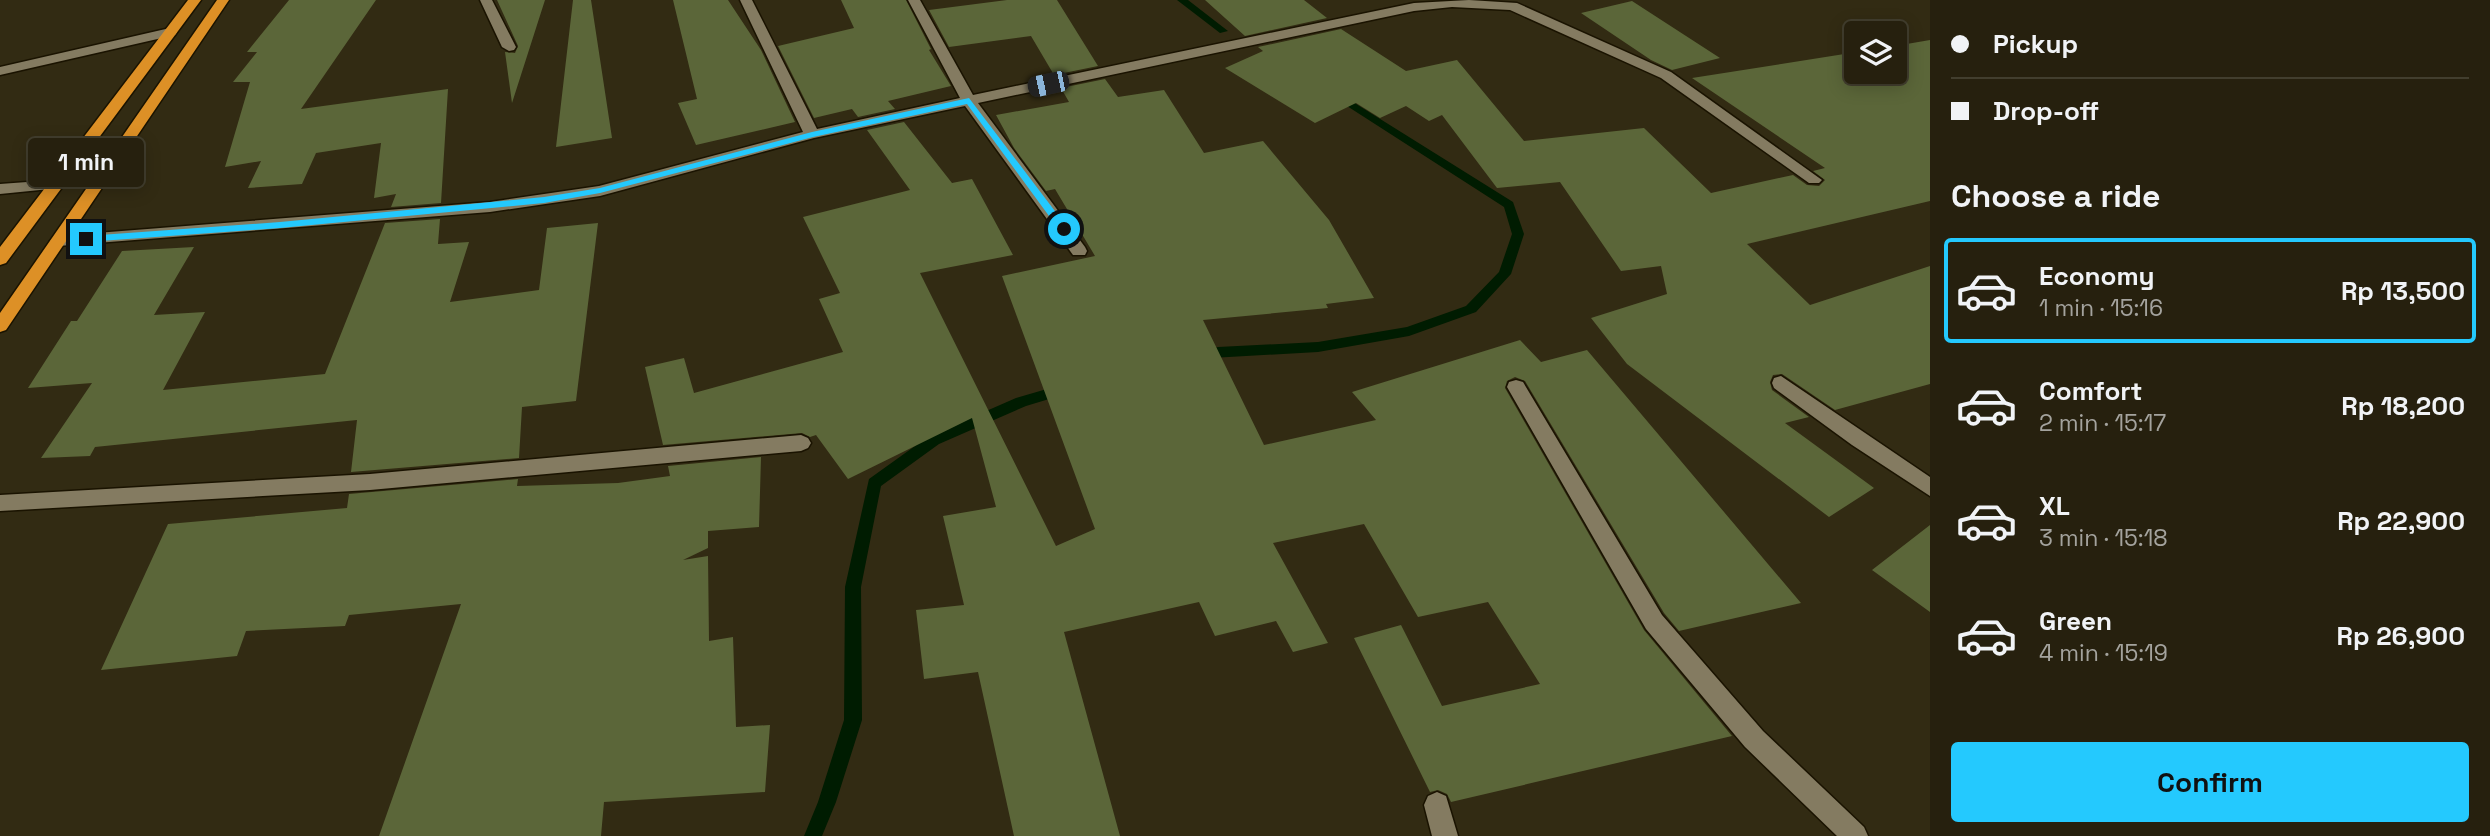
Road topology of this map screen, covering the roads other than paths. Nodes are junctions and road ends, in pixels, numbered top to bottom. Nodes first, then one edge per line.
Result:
1 (195, 0) edge
2 (223, 0) edge
3 (486, 0) edge
4 (746, 0) edge
5 (914, 0) edge
6 (170, 32) junction
7 (509, 47) dead end
8 (0, 71) edge
9 (969, 101) junction
10 (812, 134) junction
11 (1814, 180) dead end
12 (54, 185) junction
13 (0, 189) edge
14 (58, 241) junction
15 (1080, 251) dead end
16 (0, 259) edge
17 (0, 326) edge
18 (1781, 383) dead end
19 (1516, 387) dead end
20 (801, 443) dead end
21 (1930, 488) edge
22 (0, 503) edge
23 (1437, 805) dead end
24 (1445, 836) edge
25 (1856, 836) edge

1 - 6 highway
2 - 14 highway
3 - 7 street
4 - 10 street
5 - 9 street
6 - 8 street
6 - 12 highway
9 - 10 street
9 - 11 street
9 - 15 street
10 - 14 street
12 - 13 street
12 - 16 highway
14 - 17 highway
18 - 21 street
19 - 25 street
20 - 22 street
23 - 24 street

